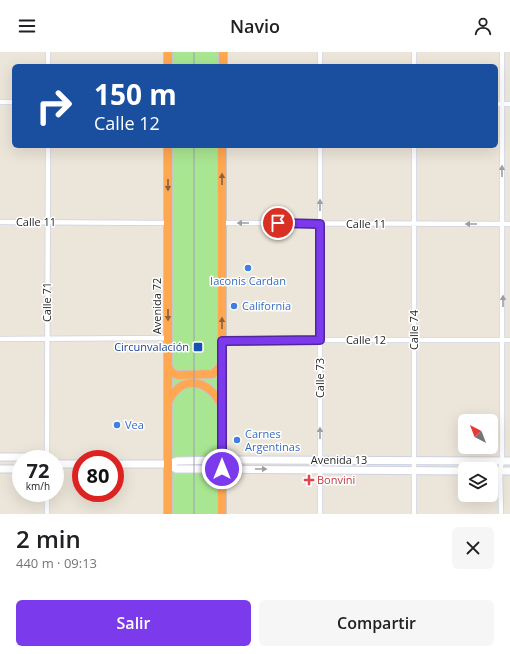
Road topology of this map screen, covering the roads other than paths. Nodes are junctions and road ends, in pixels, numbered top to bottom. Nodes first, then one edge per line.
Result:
1 (48, 52) edge
2 (168, 52) edge
3 (223, 52) edge
4 (320, 52) edge
5 (414, 52) edge
6 (502, 52) edge
7 (48, 64) edge
8 (168, 64) edge
9 (223, 64) edge
10 (320, 64) edge
11 (414, 64) edge
12 (0, 102) edge
13 (12, 102) edge
14 (498, 104) edge
15 (502, 104) junction
16 (510, 104) edge
17 (48, 148) edge
18 (168, 148) edge
19 (222, 148) edge
20 (320, 148) edge
21 (414, 148) edge
22 (0, 222) edge
23 (48, 222) junction
24 (168, 223) junction
25 (222, 223) junction
26 (320, 224) junction
27 (414, 224) junction
28 (503, 224) junction
29 (510, 224) edge
30 (47, 338) junction
31 (168, 338) junction
32 (0, 339) edge
33 (320, 340) junction
34 (414, 340) junction
35 (503, 340) junction
36 (510, 340) edge
37 (222, 341) junction
38 (222, 365) junction
39 (168, 367) junction
40 (168, 402) junction
41 (222, 404) junction
42 (47, 450) edge
43 (0, 457) edge
44 (12, 457) edge
45 (320, 460) junction
46 (414, 460) junction
47 (502, 461) junction
48 (510, 461) edge
49 (124, 464) edge
50 (168, 464) junction
51 (222, 465) junction
52 (0, 470) edge
53 (12, 470) edge
54 (320, 470) junction
55 (458, 471) edge
56 (500, 471) junction
57 (510, 471) edge
58 (414, 472) junction
59 (47, 502) edge
60 (47, 514) edge
61 (168, 514) edge
62 (222, 514) edge
63 (320, 514) edge
64 (414, 514) edge
65 (501, 514) edge

1 - 7 street
2 - 8 highway
3 - 9 highway
4 - 10 street
5 - 11 street
6 - 15 street
12 - 13 street
14 - 15 street
15 - 16 street
28 -> 15 street
17 - 23 street, Calle 71
18 -> 24 highway, Avenida 72
25 -> 19 highway
26 -> 20 street, Calle 73
21 - 27 street, Calle 74
22 - 23 street, Calle 11
23 - 24 street, Calle 11
23 - 30 street, Calle 71
24 -> 31 highway, Avenida 72
26 -> 25 street, Calle 11
37 -> 25 highway
26 - 27 street, Calle 11
26 - 33 street, Calle 73
28 -> 27 street, Calle 11
27 - 34 street, Calle 74
28 - 29 street, Calle 11
35 -> 28 street
30 - 31 street
30 - 32 street
30 - 42 street, Calle 71
31 - 39 highway, Avenida 72
33 - 34 street, Calle 12
33 - 37 street, Calle 12
45 -> 33 street, Calle 73
34 - 35 street, Calle 12
34 - 46 street, Calle 74
35 - 36 street, Calle 12
35 - 47 street
37 - 38 highway
38 - 39 highway
38 - 41 highway
39 - 40 highway, Avenida 72
40 - 41 highway
40 - 50 highway, Avenida 72
41 - 51 highway
43 - 44 street
45 - 46 street, Avenida 13
45 - 51 street, Avenida 13
45 - 54 street, Calle 73
46 - 47 street, Avenida 13
46 - 58 street, Calle 74
47 - 48 street, Avenida 13
47 - 56 street
49 - 50 street, Avenida 13
50 - 51 street, Avenida 13
50 - 61 highway, Avenida 72
51 -> 54 street, Avenida 13
51 - 62 highway
52 - 53 street
54 - 58 street, Avenida 13
54 - 63 street, Calle 73
55 - 58 street, Avenida 13
56 - 57 street
56 - 65 street
58 - 64 street, Calle 74
59 - 60 street

